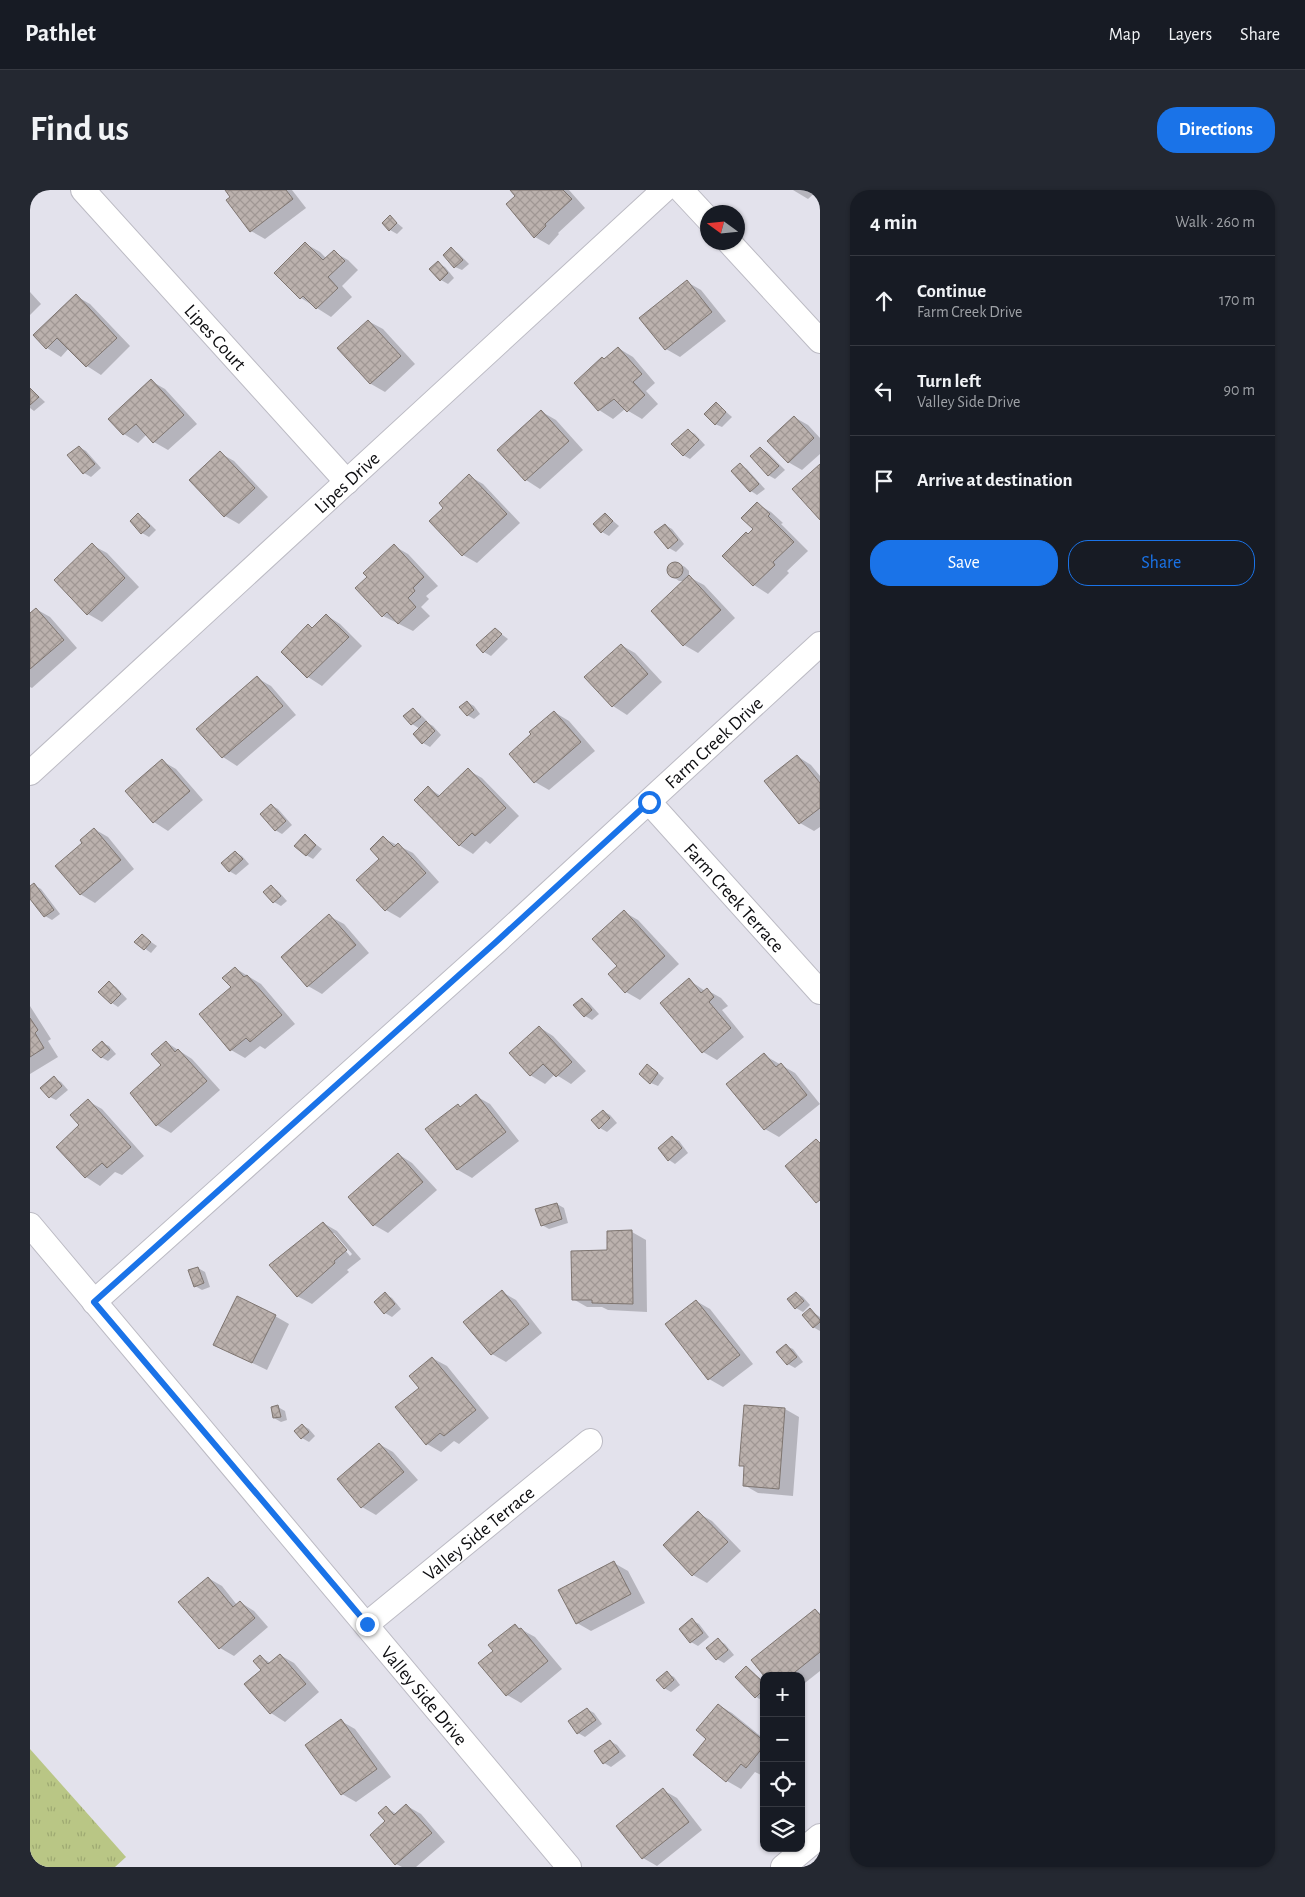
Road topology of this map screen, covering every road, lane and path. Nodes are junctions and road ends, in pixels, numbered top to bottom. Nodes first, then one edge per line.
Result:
1 (83, 190) edge
2 (664, 190) edge
3 (681, 190) edge
4 (700, 210) edge
5 (736, 250) edge
6 (820, 341) edge
7 (348, 482) junction
8 (820, 644) edge
9 (30, 774) edge
10 (649, 802) junction
11 (820, 992) edge
12 (30, 1225) edge
13 (94, 1302) junction
14 (590, 1441) dead end
15 (367, 1624) junction
16 (820, 1836) edge
17 (570, 1867) edge
18 (783, 1867) edge

1 - 7 street, Lipes Court
2 - 7 street, Lipes Drive
3 - 4 street
5 - 6 street
7 - 9 street, Lipes Drive
8 - 10 street, Farm Creek Drive
10 - 11 street, Farm Creek Terrace
10 - 13 street, Farm Creek Drive
12 - 13 street, Valley Side Drive
13 - 15 street, Valley Side Drive
14 - 15 street, Valley Side Terrace
15 - 17 street, Valley Side Drive
16 - 18 street

